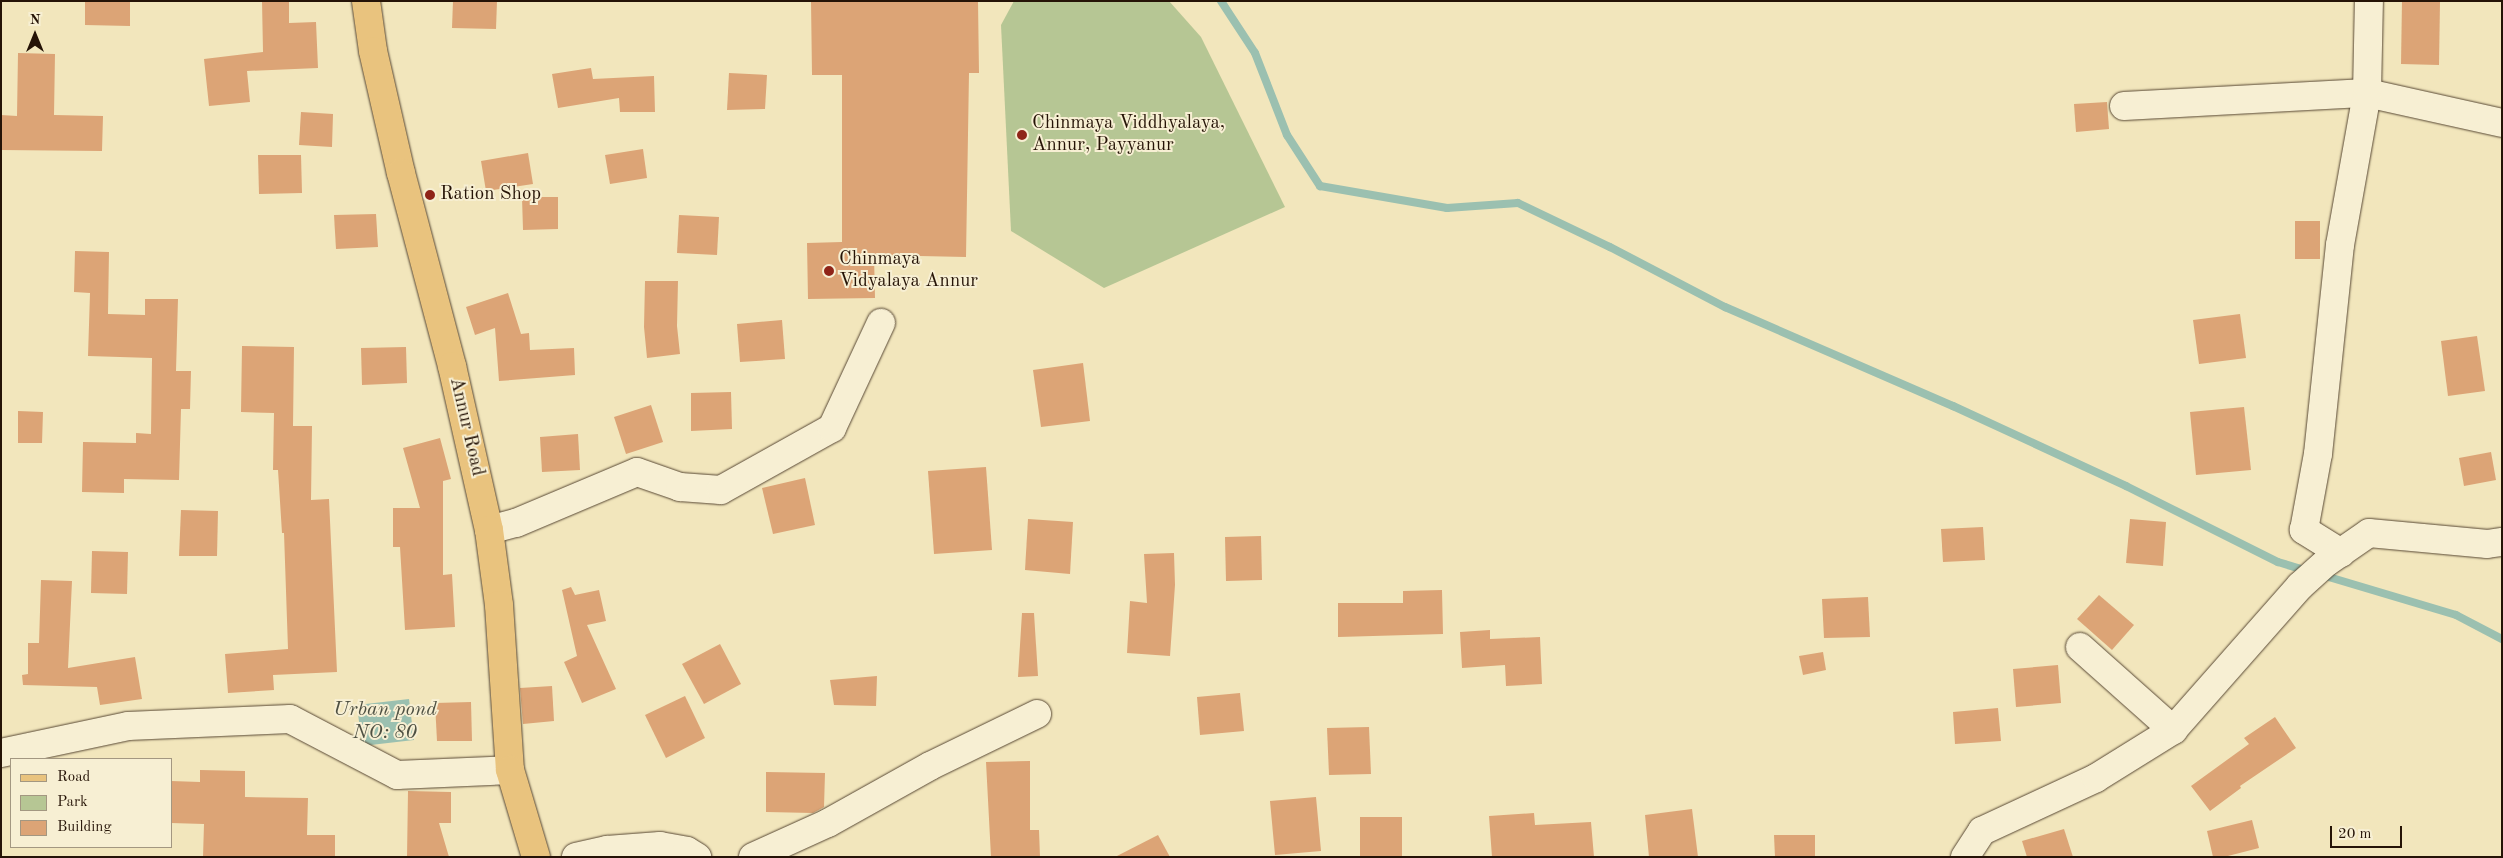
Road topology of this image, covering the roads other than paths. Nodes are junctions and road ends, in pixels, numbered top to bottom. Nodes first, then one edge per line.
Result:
1 (366, 1) edge
2 (2369, 1) edge
3 (2366, 93) junction
4 (2124, 106) dead end
5 (2502, 123) edge
6 (881, 323) dead end
7 (489, 530) junction
8 (2502, 542) edge
9 (2334, 558) junction
10 (2080, 647) dead end
11 (1037, 714) dead end
12 (2173, 730) junction
13 (1, 753) edge
14 (510, 770) junction
15 (536, 857) edge
16 (576, 857) edge
17 (696, 857) edge
18 (753, 857) edge
19 (1965, 857) edge

1 - 7 main road, Annur Road
2 - 3 street
3 - 4 street
3 - 5 street
3 - 9 street
6 - 7 street
7 - 14 main road, Annur Road
8 - 9 street
9 - 12 street
10 - 12 street
11 - 18 street
12 - 19 street
13 - 14 street
14 - 15 main road, Annur Road
16 - 17 street

